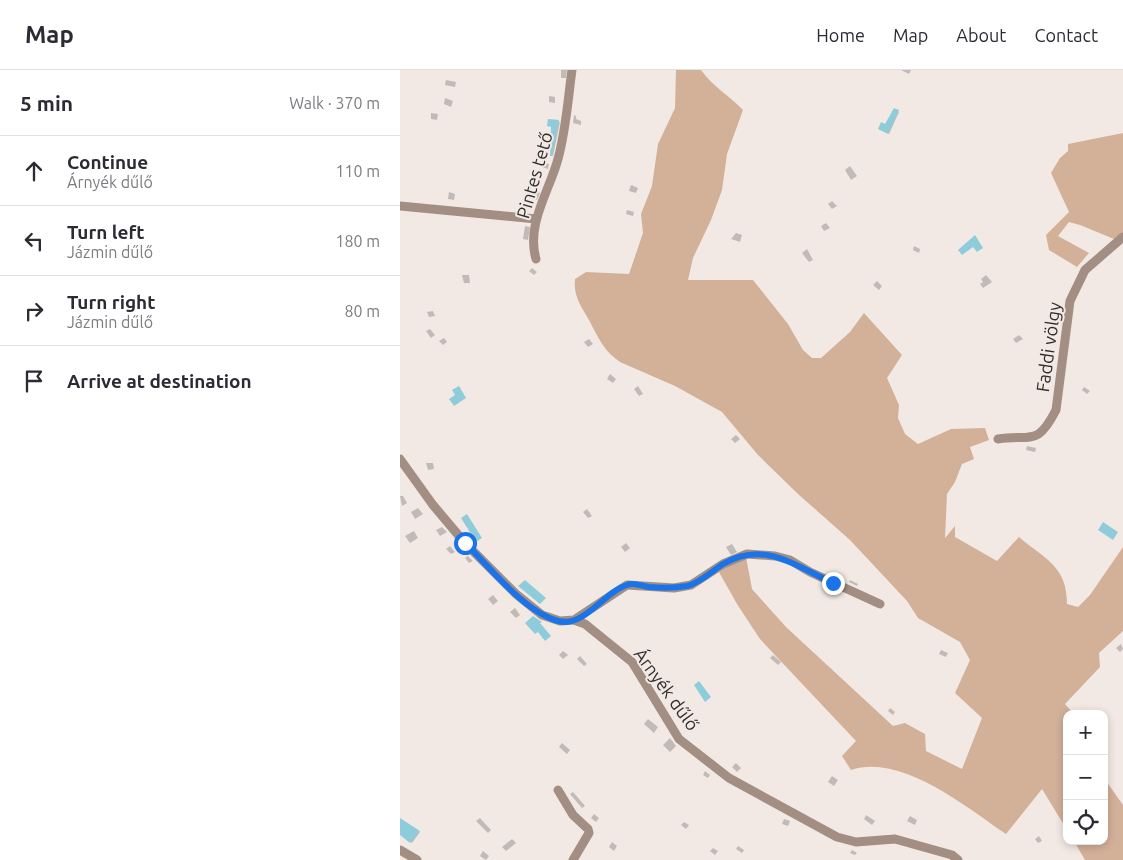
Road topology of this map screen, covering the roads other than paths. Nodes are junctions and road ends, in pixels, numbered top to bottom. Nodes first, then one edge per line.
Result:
1 (572, 70) edge
2 (400, 206) edge
3 (536, 219) junction
4 (1123, 237) edge
5 (536, 259) dead end
6 (998, 439) dead end
7 (400, 459) edge
8 (880, 604) dead end
9 (574, 620) junction
10 (558, 790) dead end
11 (400, 850) edge
12 (417, 860) edge
13 (573, 860) edge
14 (958, 860) edge

1 - 3 street, Pintes tető
2 - 3 street
3 - 5 street, Pintes tető
4 - 6 street, Faddi völgy
7 - 9 street, Árnyék dűlő
8 - 9 street
9 - 14 street, Árnyék dűlő
10 - 13 street
11 - 12 street

